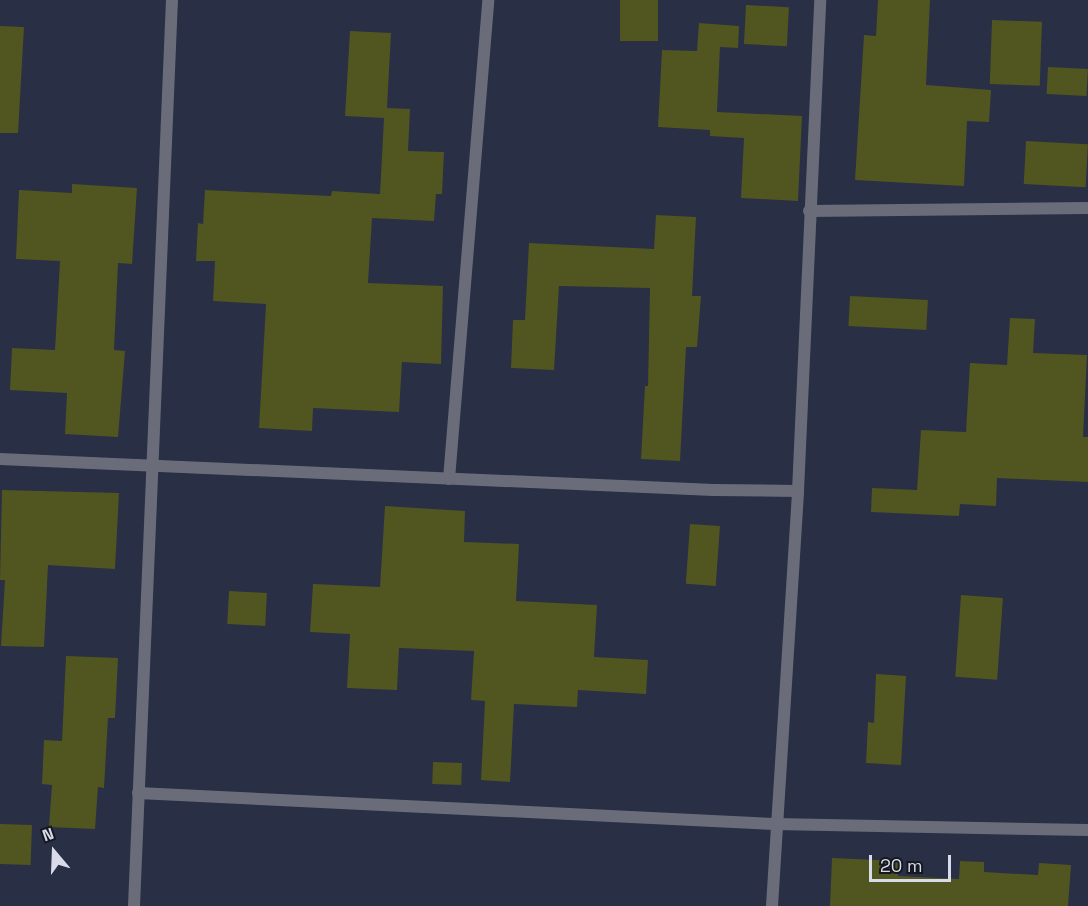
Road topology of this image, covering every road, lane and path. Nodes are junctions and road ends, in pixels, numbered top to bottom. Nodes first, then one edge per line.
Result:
1 (172, 0) edge
2 (488, 0) edge
3 (820, 0) edge
4 (1088, 208) edge
5 (809, 211) junction
6 (0, 459) edge
7 (154, 466) junction
8 (449, 479) junction
9 (798, 491) junction
10 (138, 793) junction
11 (775, 824) junction
12 (1088, 830) edge
13 (134, 906) edge
14 (772, 906) edge

1 - 7 street
2 - 8 street
3 - 5 street
4 - 5 street
5 - 9 street
6 - 7 street
7 - 8 street
7 - 10 street
8 - 9 street
9 - 11 street
10 - 11 street
10 - 13 street
11 - 12 street
11 - 14 street

